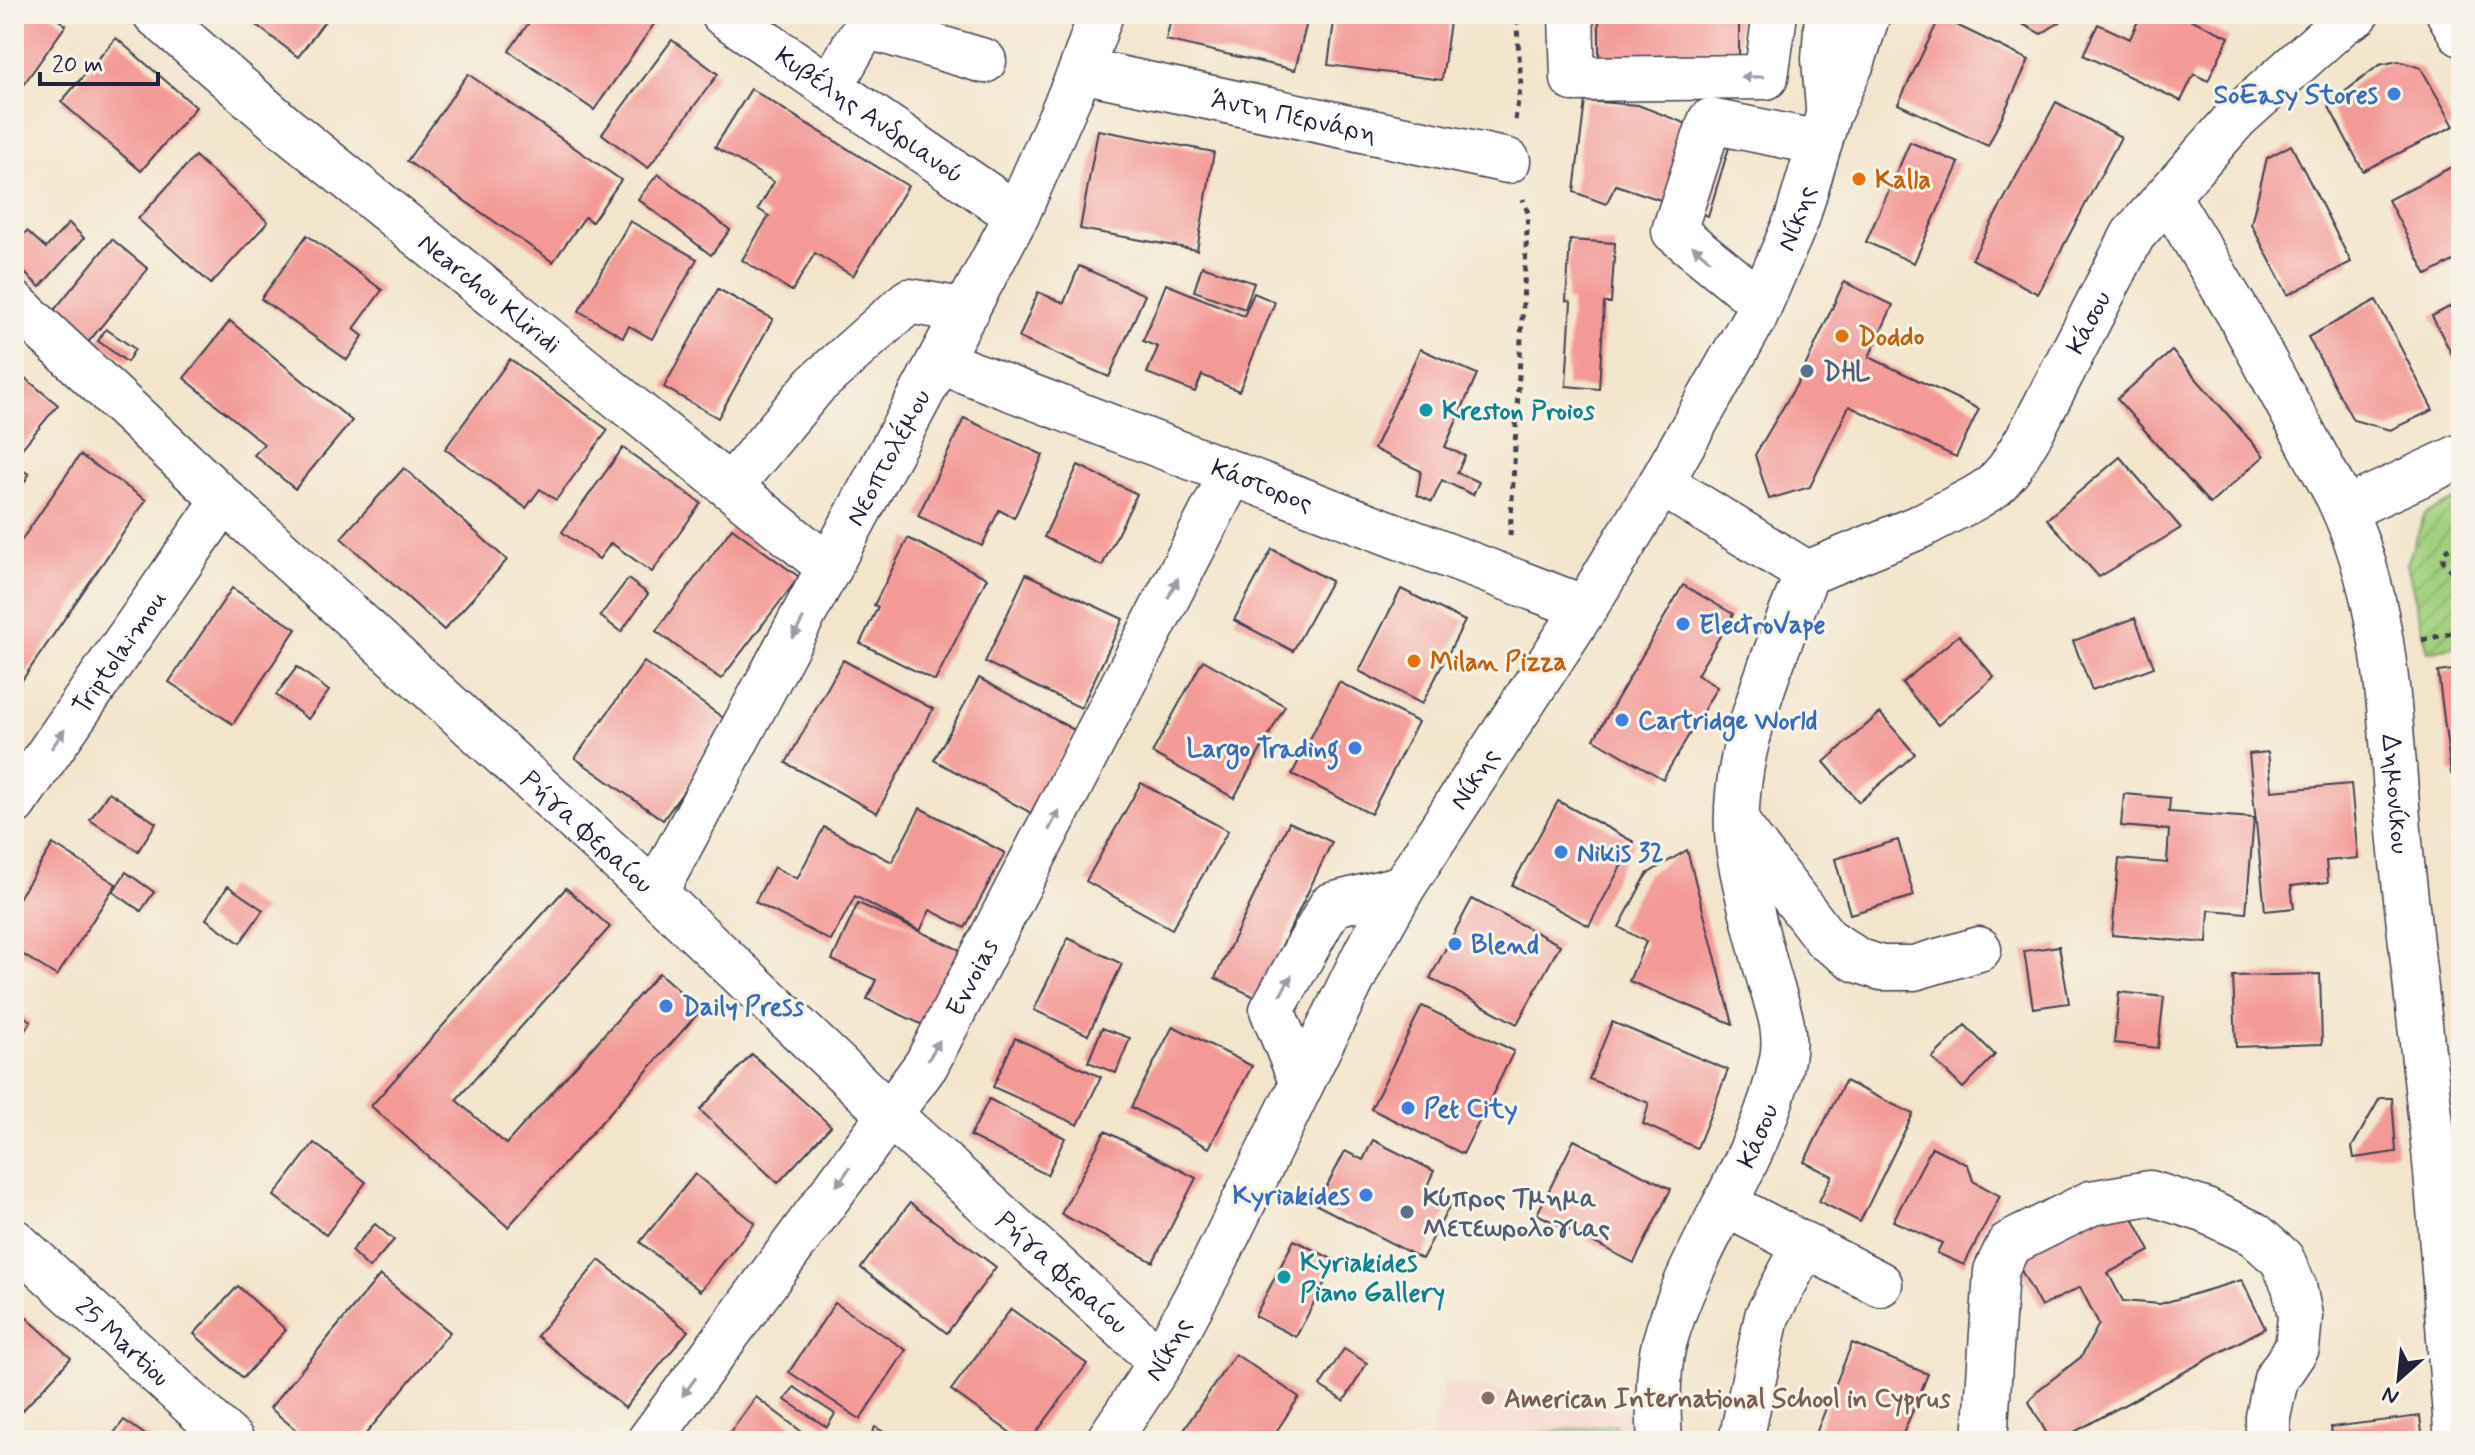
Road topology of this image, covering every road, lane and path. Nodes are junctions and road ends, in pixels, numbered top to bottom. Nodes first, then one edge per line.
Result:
1 (155, 14) edge
2 (723, 14) edge
3 (1101, 14) edge
4 (1516, 14) edge
5 (1571, 14) edge
6 (1775, 14) edge
7 (1827, 14) edge
8 (1868, 14) edge
9 (2449, 14) edge
10 (2348, 17) edge
11 (2461, 34) edge
12 (984, 61) dead end
13 (1081, 70) junction
14 (830, 88) junction
15 (1824, 129) junction
16 (1508, 161) junction
17 (2169, 198) junction
18 (1017, 215) junction
19 (1761, 302) junction
20 (14, 303) edge
21 (967, 311) junction
22 (941, 362) junction
23 (2461, 456) edge
24 (1232, 473) junction
25 (1661, 483) junction
26 (730, 487) junction
27 (224, 500) junction
28 (2344, 510) junction
29 (2461, 546) edge
30 (830, 568) junction
31 (1807, 573) junction
32 (2461, 573) edge
33 (1508, 579) junction
34 (1585, 608) junction
35 (2461, 631) edge
36 (2414, 643) dead end
37 (14, 803) edge
38 (1736, 821) junction
39 (1403, 887) junction
40 (655, 893) junction
41 (1979, 949) dead end
42 (1301, 1081) junction
43 (890, 1115) junction
44 (1725, 1204) junction
45 (14, 1241) edge
46 (1805, 1245) junction
47 (1880, 1284) dead end
48 (1161, 1362) junction
49 (232, 1441) edge
50 (649, 1441) edge
51 (1108, 1441) edge
52 (1660, 1441) edge
53 (1741, 1441) edge
54 (1985, 1441) edge
55 (2268, 1441) edge
56 (2457, 1441) edge

1 - 26 street, Nearchou Kliridi
2 - 14 street, Κυβέλης Ανδριανού
3 - 13 street, Νεοπτολέμου
4 - 16 path
6 -> 5 street
7 - 15 street, Νίκης
8 - 15 street, Νίκης
9 - 11 street
10 - 17 street, Κάσου
12 - 14 street
13 - 16 street, Άντη Περνάρη
13 - 18 street, Νεοπτολέμου
14 - 18 street, Κυβέλης Ανδριανού
15 - 19 street, Νίκης
19 -> 15 street
16 - 33 path
17 - 28 street, Δημονίκου
17 - 31 street, Κάσου
18 - 21 street, Νεοπτολέμου
19 - 25 street, Νίκης
20 - 27 street, Ρήγα Φεραίου
21 - 22 street, Νεοπτολέμου
21 - 26 street
22 - 24 street, Κάστορος
22 - 30 street, Νεοπτολέμου
23 - 28 street
24 - 33 street, Κάστορος
43 -> 24 street, Evvoias
25 - 31 street
25 - 34 street, Νίκης
26 - 30 street, Nearchou Kliridi
37 -> 27 street, Triptolaimou
27 - 40 street, Ρήγα Φεραίου
28 - 56 street, Δημονίκου
29 - 32 path
30 -> 40 street, Νεοπτολέμου
31 - 38 street, Κάσου
33 - 34 street, Κάστορος
34 - 39 street, Νίκης
35 - 36 path
38 - 41 street
38 - 44 street, Κάσου
39 - 42 street, Νίκης
42 -> 39 street
40 - 43 street, Ρήγα Φεραίου
42 - 48 street, Νίκης
43 - 48 street, Ρήγα Φεραίου
43 -> 50 street, Evvoias
44 - 46 street
44 - 52 street, Κάσου
45 - 49 street, 25 Martiou
46 - 47 street
46 - 53 street
48 - 51 street, Νίκης
54 - 55 street

